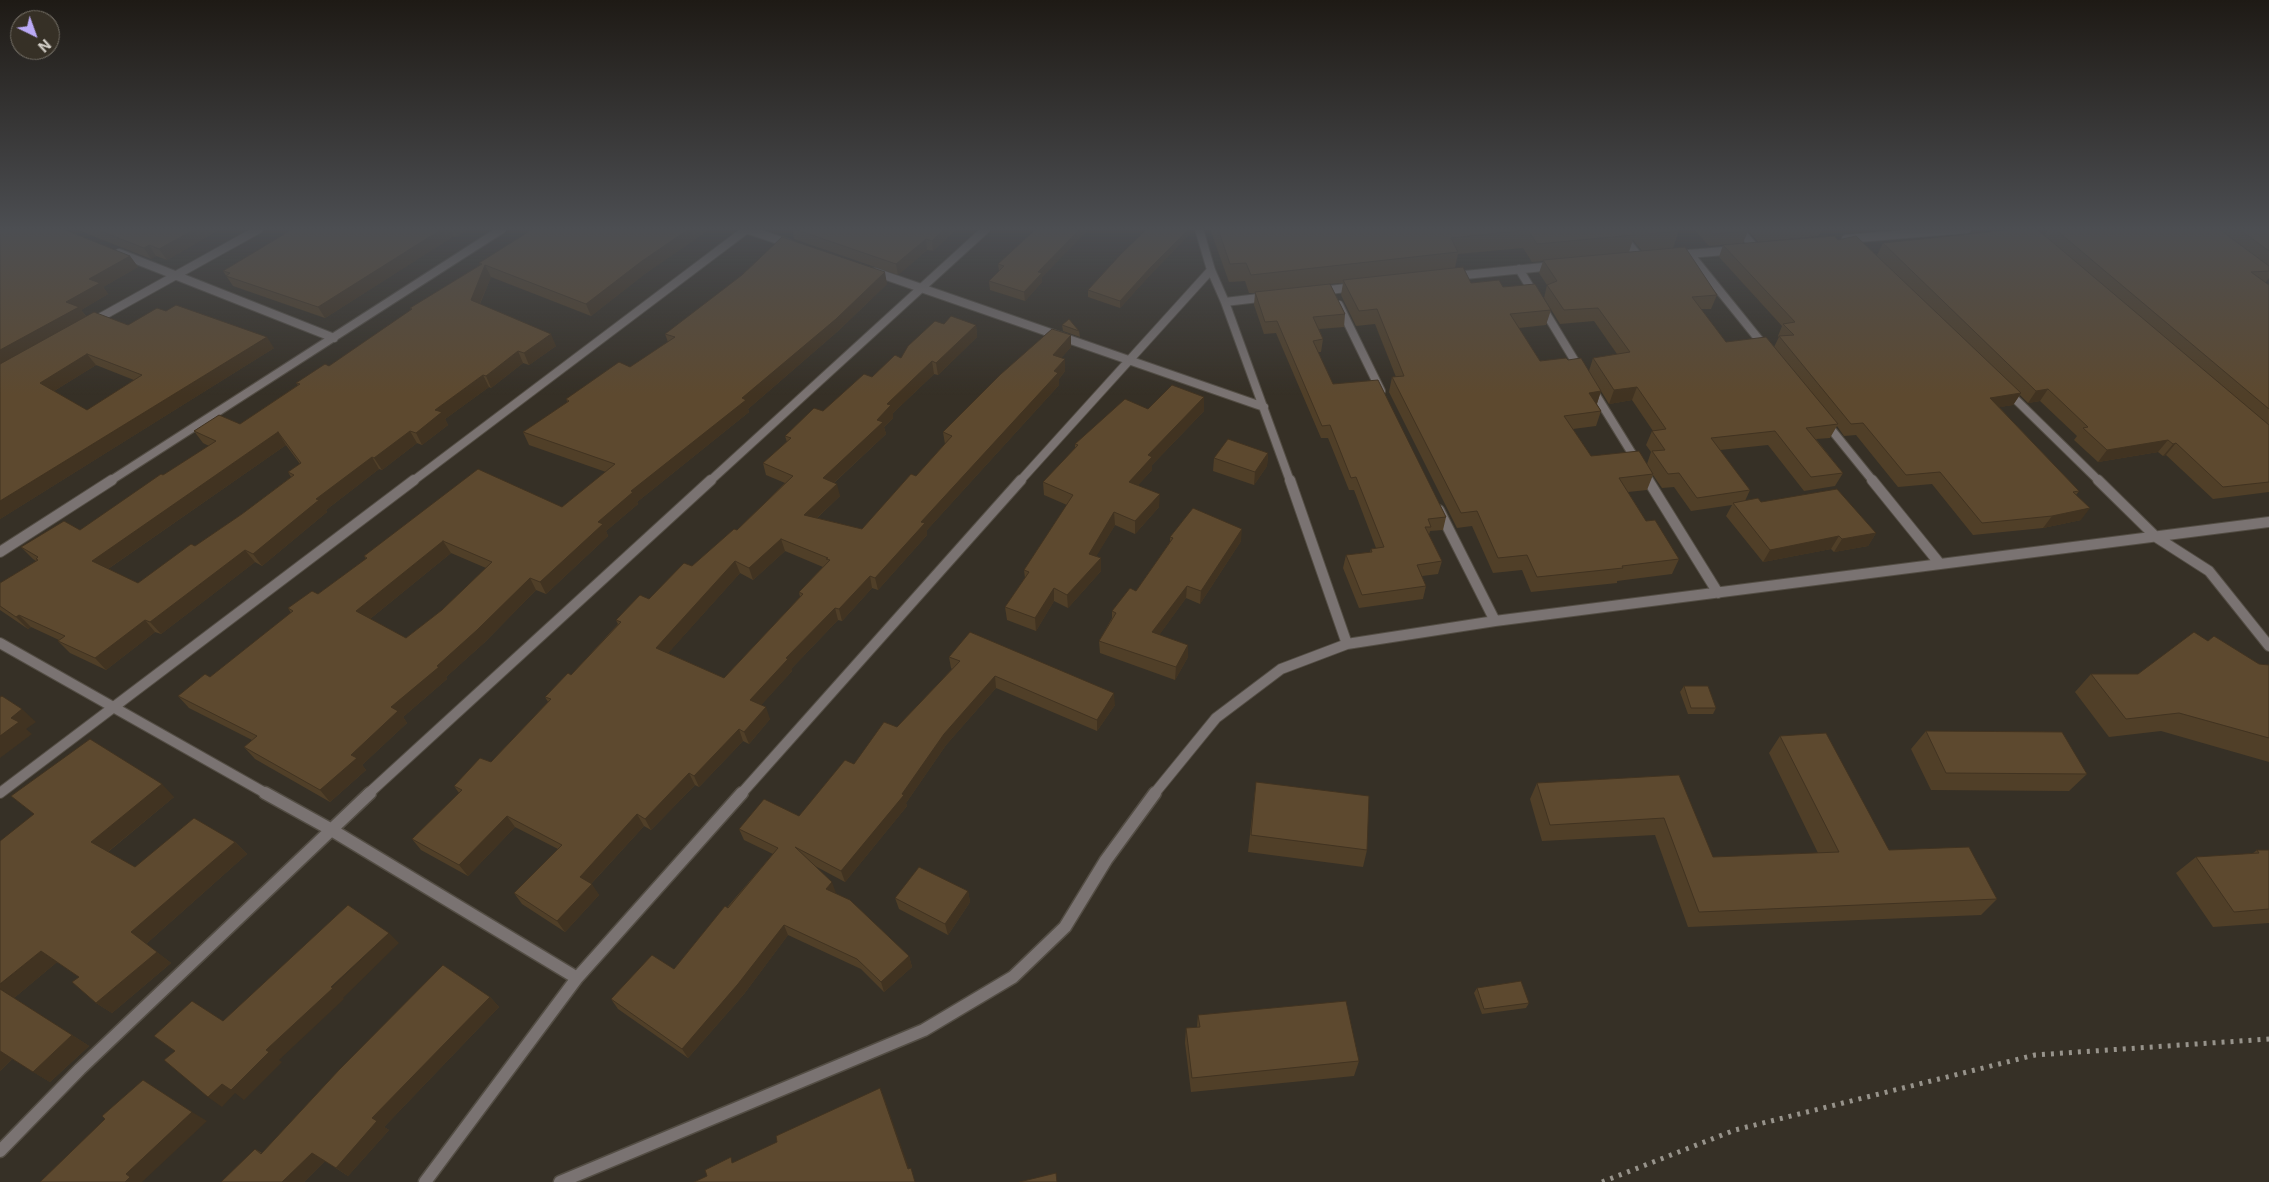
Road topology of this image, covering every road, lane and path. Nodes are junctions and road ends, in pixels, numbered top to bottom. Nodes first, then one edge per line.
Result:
1 (162, 284) edge
2 (201, 284) edge
3 (417, 284) edge
4 (674, 284) edge
5 (911, 284) edge
6 (926, 284) edge
7 (1199, 284) edge
8 (1218, 284) edge
9 (1528, 284) edge
10 (1714, 284) edge
11 (1361, 286) edge
12 (922, 288) junction
13 (1332, 290) junction
14 (1312, 292) edge
15 (1274, 296) edge
16 (1225, 302) junction
17 (85, 327) edge
18 (334, 338) junction
19 (1772, 355) edge
20 (1128, 360) junction
21 (2000, 384) edge
22 (1386, 402) edge
23 (1264, 407) junction
24 (1821, 417) edge
25 (1433, 498) edge
26 (2269, 522) edge
27 (2156, 537) junction
28 (0, 552) edge
29 (1940, 564) junction
30 (1718, 593) junction
31 (1495, 620) junction
32 (0, 643) edge
33 (1347, 644) junction
34 (2269, 646) edge
35 (111, 707) junction
36 (0, 793) edge
37 (330, 828) junction
38 (577, 978) junction
39 (0, 1150) edge
40 (425, 1182) edge
41 (560, 1182) edge

1 - 17 street
2 - 18 street
3 - 18 street
4 - 35 street
5 - 12 street
6 - 12 street
7 - 20 street
8 - 16 street
9 - 30 street
10 - 19 street
11 - 13 street
12 - 20 street
12 - 37 street
13 - 14 street
13 - 22 street
15 - 16 street
16 - 23 street
18 - 28 street
20 - 23 street
20 - 38 street
21 - 27 street
23 - 33 street
24 - 29 street
25 - 31 street
26 - 27 street
27 - 29 street
27 - 34 street
29 - 30 street
30 - 31 street
31 - 33 street
32 - 35 street
33 - 41 street
35 - 36 street
35 - 37 street
37 - 38 street
37 - 39 street
38 - 40 street

